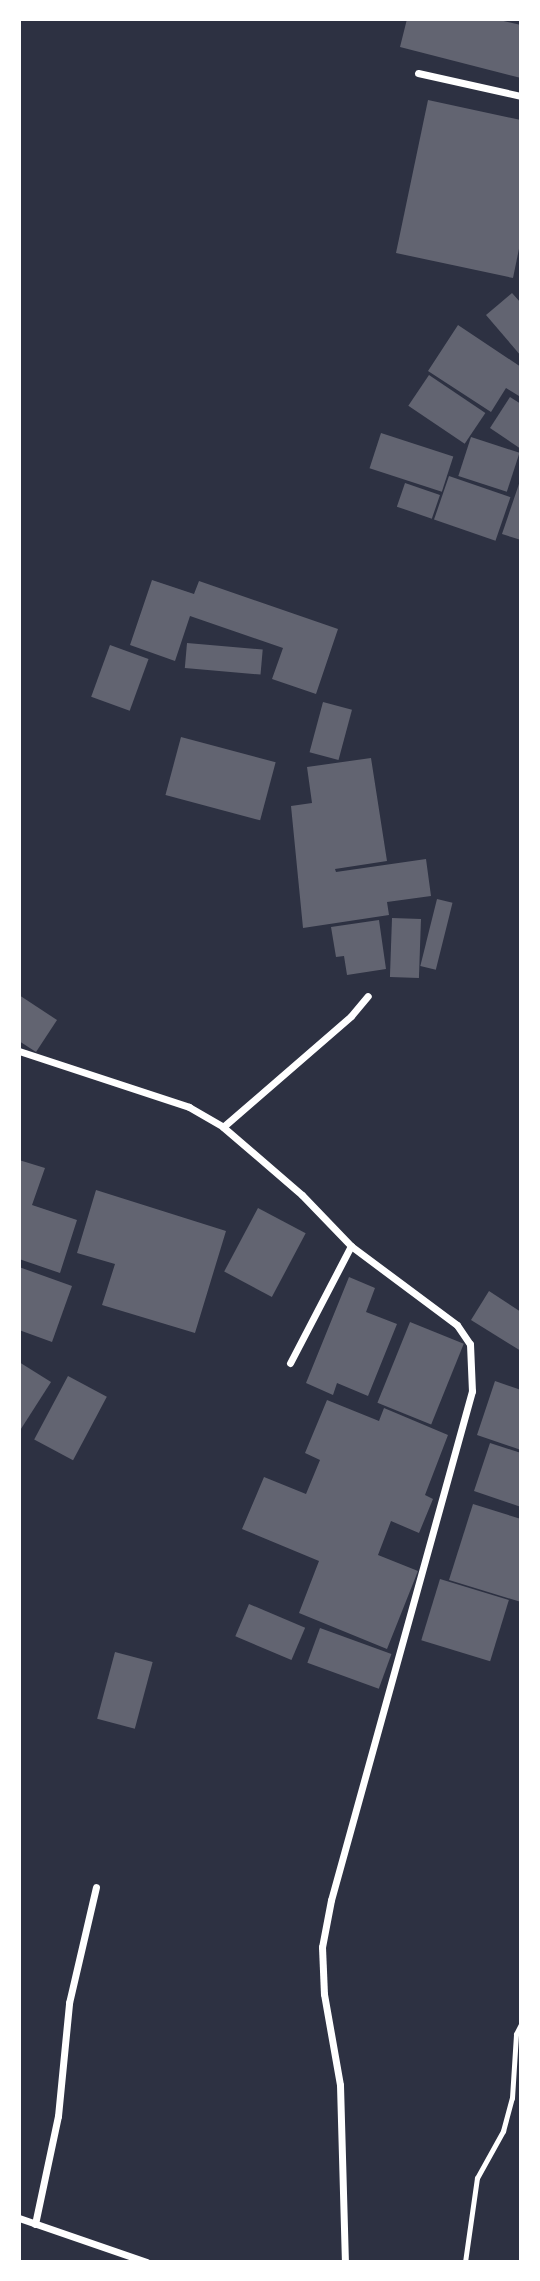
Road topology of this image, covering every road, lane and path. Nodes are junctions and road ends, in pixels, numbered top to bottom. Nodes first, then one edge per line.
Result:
1 (418, 73) dead end
2 (521, 96) edge
3 (368, 996) dead end
4 (19, 1051) edge
5 (223, 1127) junction
6 (351, 1246) junction
7 (289, 1363) dead end
8 (96, 1886) dead end
9 (521, 2024) edge
10 (19, 2218) edge
11 (35, 2224) junction
12 (147, 2262) edge
13 (345, 2262) edge
14 (465, 2262) edge

1 - 2 street
3 - 5 street
4 - 5 street
5 - 6 street
6 - 7 street
6 - 13 street
8 - 11 street
9 - 14 lane
10 - 11 street
11 - 12 street

